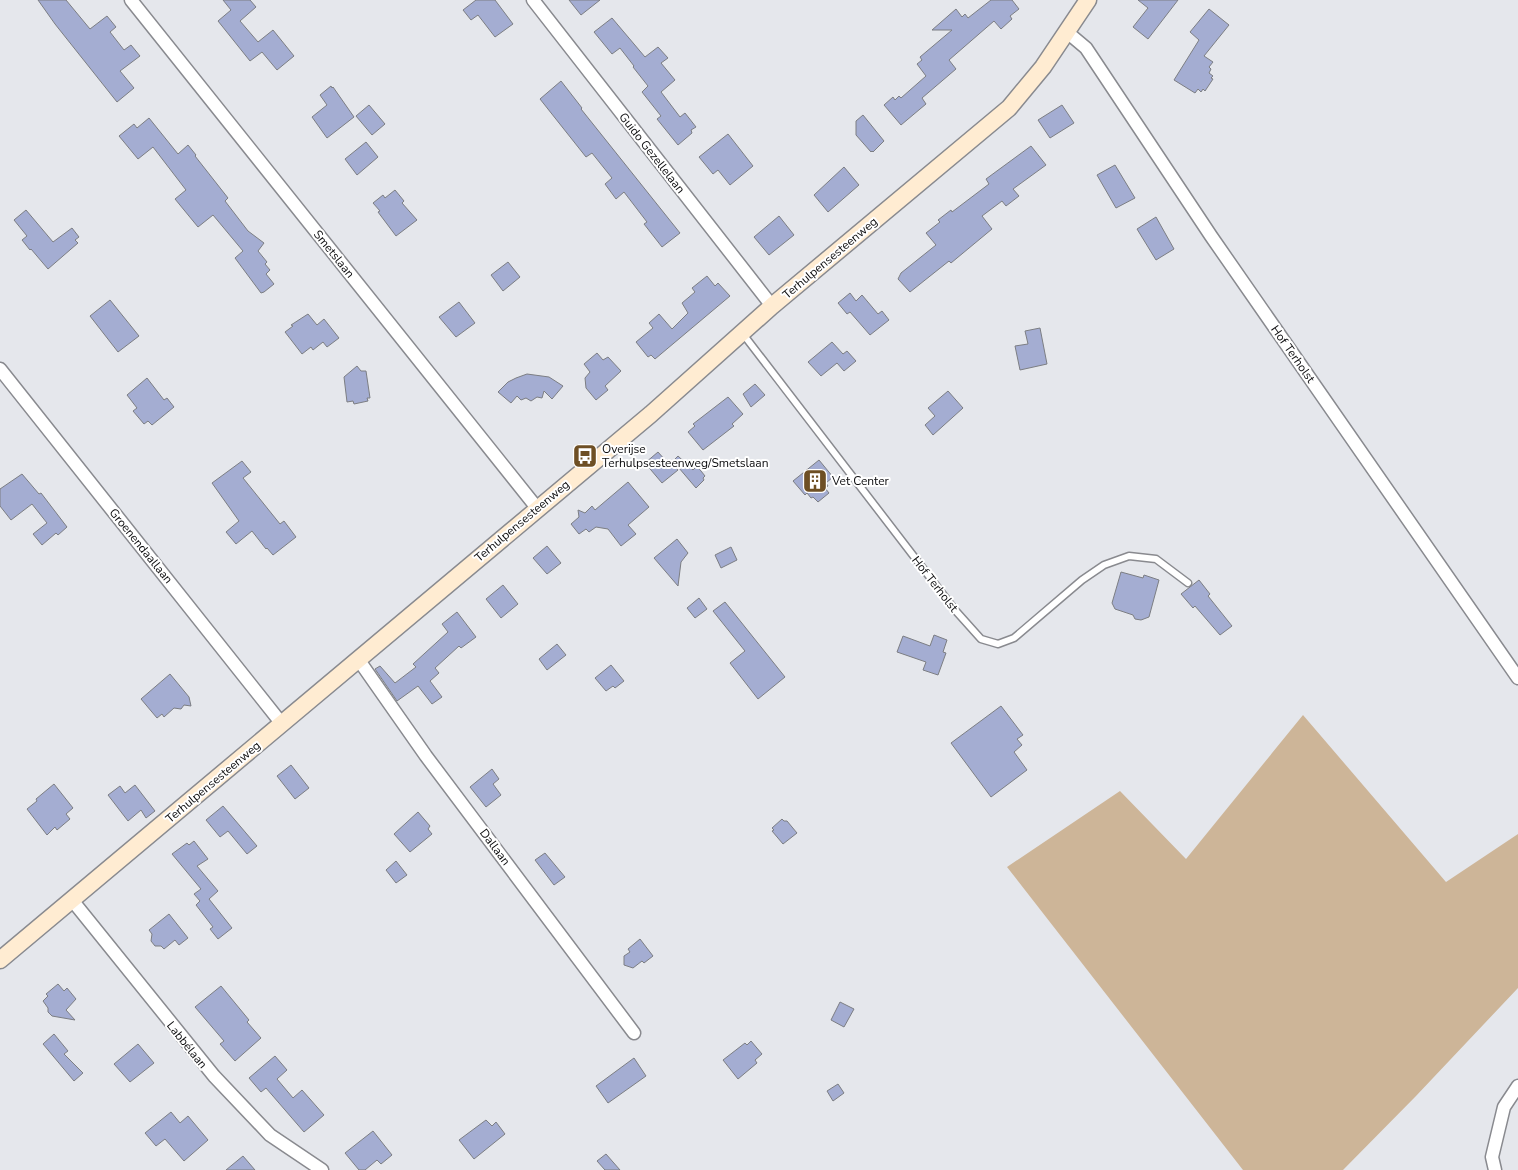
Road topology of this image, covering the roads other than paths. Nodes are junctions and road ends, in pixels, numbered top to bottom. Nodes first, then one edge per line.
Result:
1 (130, 0) edge
2 (533, 0) edge
3 (1088, 0) edge
4 (1067, 32) junction
5 (772, 306) junction
6 (742, 333) junction
7 (0, 369) edge
8 (537, 508) junction
9 (1188, 583) dead end
10 (358, 659) junction
11 (1518, 678) edge
12 (282, 724) junction
13 (72, 900) junction
14 (0, 960) edge
15 (634, 1033) dead end
16 (1518, 1086) edge
17 (322, 1170) edge
18 (1495, 1170) edge

1 - 8 street, Smetslaan
2 - 5 street, Guido Gezellelaan
3 - 4 main road, Terhulpensesteenweg
4 - 5 main road, Terhulpensesteenweg
4 - 11 street, Hof Terholst
5 - 6 main road, Terhulpensesteenweg
6 - 8 main road, Terhulpensesteenweg
6 - 9 lane, Hof Terholst
7 - 12 street, Groenendaallaan
8 - 10 main road, Terhulpensesteenweg
10 - 12 main road, Terhulpensesteenweg
10 - 15 street, Dallaan
12 - 13 main road, Terhulpensesteenweg
13 - 14 main road, Terhulpensesteenweg
13 - 17 street, Labbélaan
16 - 18 street

